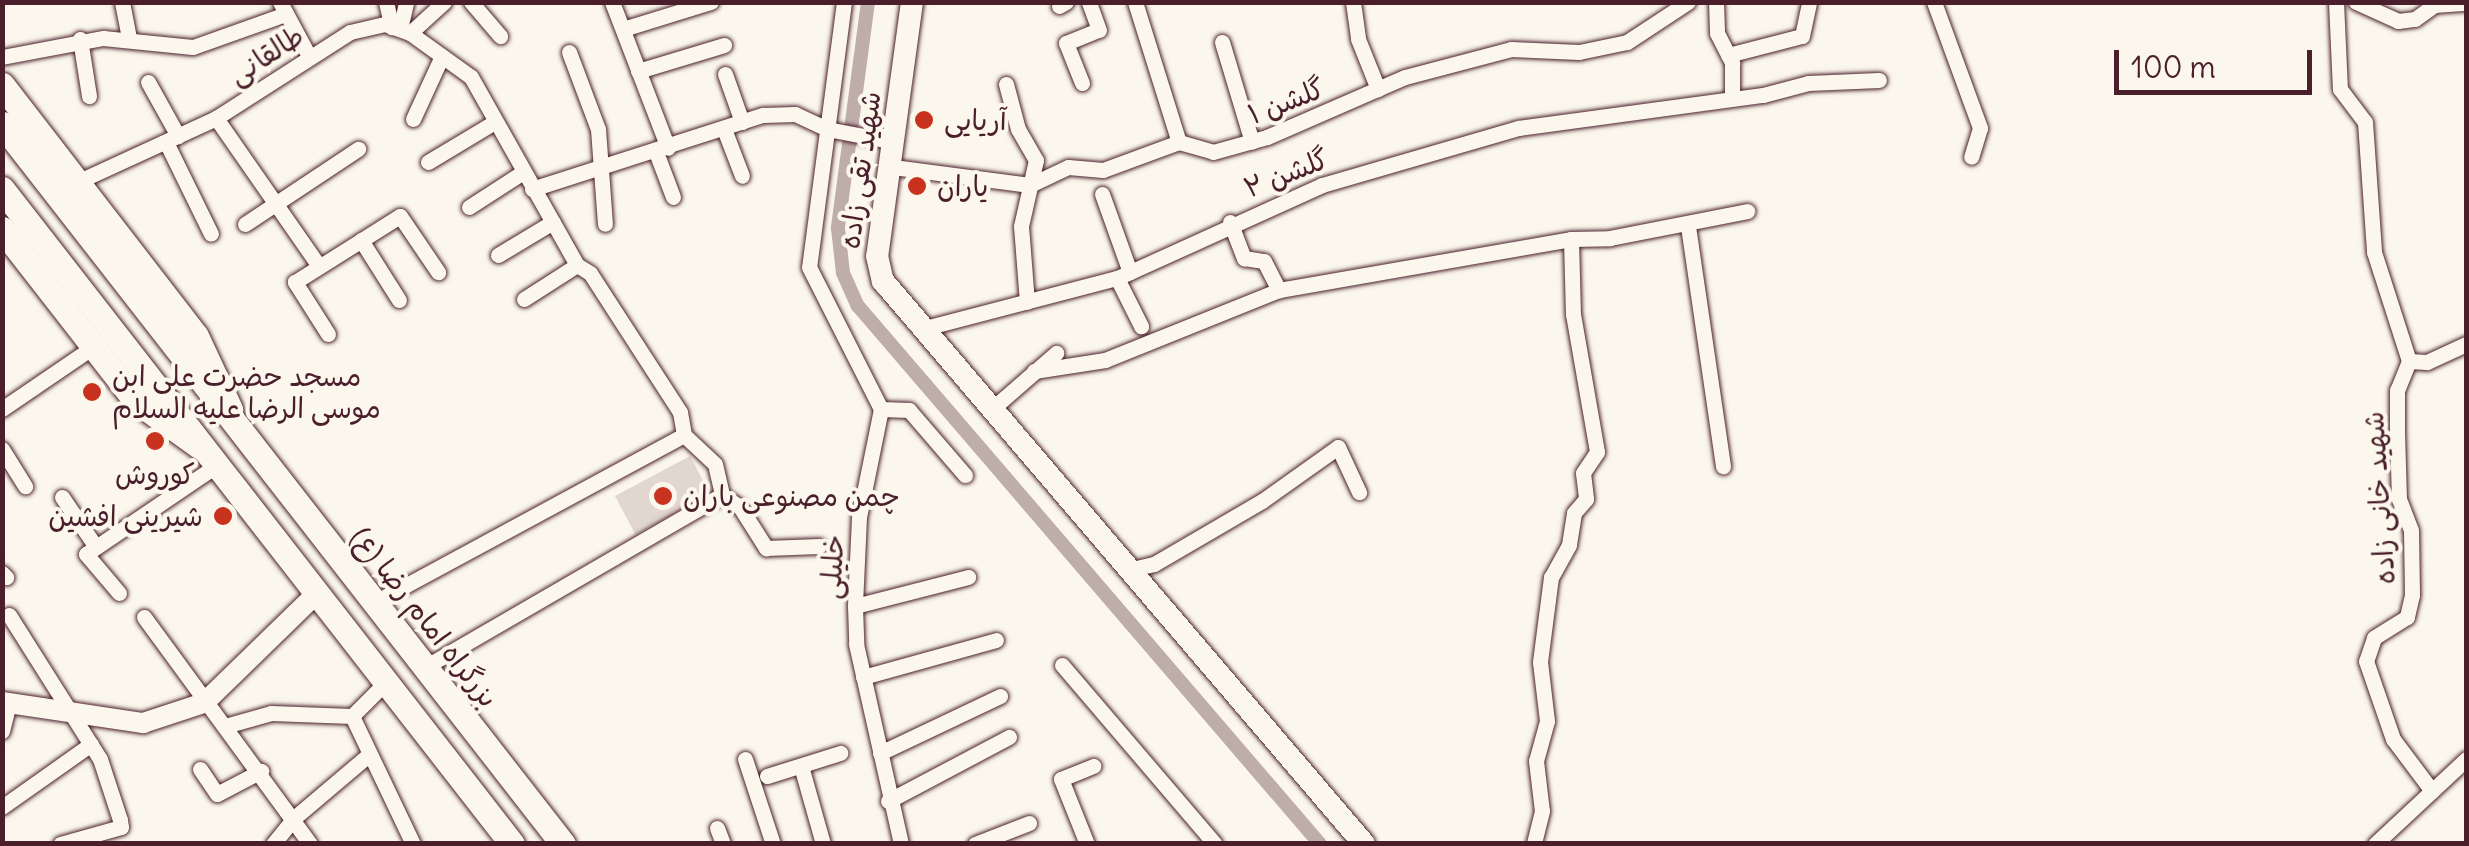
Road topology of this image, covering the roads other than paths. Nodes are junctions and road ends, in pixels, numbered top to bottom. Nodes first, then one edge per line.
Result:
1 (122, 2) edge
2 (386, 2) edge
3 (406, 2) edge
4 (444, 2) edge
5 (471, 2) edge
6 (612, 2) edge
7 (711, 2) edge
8 (844, 2) edge
9 (912, 2) edge
10 (1090, 2) edge
11 (1135, 2) edge
12 (1353, 2) edge
13 (1688, 2) edge
14 (1716, 2) edge
15 (1808, 2) edge
16 (1934, 2) edge
17 (2336, 2) edge
18 (2356, 2) edge
19 (2466, 2) edge
20 (282, 9) edge
21 (401, 30) junction
22 (622, 30) junction
23 (500, 36) dead end
24 (80, 39) junction
25 (129, 40) junction
26 (1222, 42) dead end
27 (724, 44) dead end
28 (569, 52) dead end
29 (309, 56) junction
30 (442, 56) junction
31 (1728, 56) junction
32 (2, 58) edge
33 (638, 71) junction
34 (726, 74) dead end
35 (1879, 80) dead end
36 (148, 82) dead end
37 (1006, 84) dead end
38 (1082, 84) dead end
39 (2, 85) edge
40 (1378, 90) junction
41 (88, 96) dead end
42 (1732, 98) junction
43 (216, 118) junction
44 (413, 119) dead end
45 (742, 122) junction
46 (493, 123) junction
47 (2, 124) edge
48 (724, 129) junction
49 (827, 129) junction
50 (172, 139) junction
51 (895, 142) junction
52 (1179, 142) junction
53 (1252, 142) junction
54 (358, 149) dead end
55 (662, 150) junction
56 (1971, 157) dead end
57 (428, 162) dead end
58 (893, 167) junction
59 (600, 170) junction
60 (522, 172) junction
61 (742, 176) dead end
62 (77, 182) junction
63 (1030, 185) junction
64 (532, 189) junction
65 (2, 190) edge
66 (1102, 194) dead end
67 (673, 197) dead end
68 (276, 203) junction
69 (469, 206) dead end
70 (1748, 210) dead end
71 (553, 222) junction
72 (1230, 222) junction
73 (245, 224) dead end
74 (605, 224) dead end
75 (1688, 226) junction
76 (2, 229) edge
77 (211, 234) dead end
78 (1570, 239) junction
79 (360, 240) junction
80 (498, 255) dead end
81 (578, 265) junction
82 (319, 266) junction
83 (438, 272) dead end
84 (1123, 275) junction
85 (1280, 290) junction
86 (524, 299) dead end
87 (400, 300) dead end
88 (1027, 302) junction
89 (1141, 326) dead end
90 (925, 328) junction
91 (328, 334) dead end
92 (2466, 344) edge
93 (94, 346) junction
94 (1056, 353) dead end
95 (2409, 362) junction
96 (1034, 371) junction
97 (992, 408) junction
98 (2, 409) edge
99 (881, 409) junction
100 (239, 428) junction
101 (684, 436) junction
102 (2, 449) edge
103 (212, 458) junction
104 (1723, 466) dead end
105 (965, 476) dead end
106 (25, 486) dead end
107 (1358, 492) dead end
108 (722, 496) junction
109 (62, 497) dead end
110 (819, 546) dead end
111 (96, 547) junction
112 (1132, 569) junction
113 (968, 577) dead end
114 (120, 593) dead end
115 (317, 593) junction
116 (375, 602) junction
117 (854, 606) junction
118 (10, 616) dead end
119 (144, 617) dead end
120 (996, 640) dead end
121 (1062, 665) dead end
122 (425, 667) junction
123 (863, 677) junction
124 (386, 682) junction
125 (1000, 696) dead end
126 (6, 703) edge
127 (204, 703) junction
128 (74, 713) junction
129 (352, 716) junction
130 (225, 726) junction
131 (2, 730) edge
132 (1009, 737) dead end
133 (91, 744) junction
134 (840, 752) dead end
135 (880, 753) junction
136 (367, 756) junction
137 (745, 759) dead end
138 (2466, 760) edge
139 (801, 766) junction
140 (1093, 766) dead end
141 (200, 769) dead end
142 (262, 771) junction
143 (767, 776) dead end
144 (2432, 791) junction
145 (888, 801) junction
146 (2, 807) edge
147 (294, 818) junction
148 (1029, 822) dead end
149 (60, 844) edge
150 (273, 844) edge
151 (310, 844) edge
152 (413, 844) edge
153 (512, 844) edge
154 (563, 844) edge
155 (773, 844) edge
156 (823, 844) edge
157 (901, 844) edge
158 (975, 844) edge
159 (1088, 844) edge
160 (1215, 844) edge
161 (1364, 844) edge
162 (1534, 844) edge
163 (2375, 844) edge

1 - 25 street
2 - 21 street
3 - 21 street
4 - 21 street
5 - 23 street
6 - 22 street
7 - 22 street
8 - 49 street
9 - 51 main road, شهید تقی زاده
10 - 38 street
11 - 52 street
12 - 40 street
13 - 40 street, گلشن ۱
14 - 31 street
15 - 31 street
16 - 56 street
17 - 95 street
18 - 19 street
20 - 25 street
20 - 29 street
21 - 29 street, طالقانی
21 - 30 street
22 - 33 street
24 - 25 street
24 - 32 street
24 - 41 street
26 - 53 street
27 - 33 street
28 - 59 street
29 - 43 street, طالقانی
30 - 44 street
30 - 46 street
31 - 42 street
33 - 55 street
34 - 45 street
35 - 42 street, گلشن ۲
36 - 50 street
37 - 63 street
39 - 62 main road, بزرگراه امام رضا (ع)
40 - 53 street, گلشن ۱
42 - 72 street, گلشن ۲
43 - 50 street, طالقانی
43 - 68 street
45 - 48 street
45 - 49 street
46 - 57 street
46 - 60 street
47 - 100 main road, بزرگراه امام رضا (ع)
48 - 55 street
48 - 61 street
49 - 51 street
49 - 99 street
50 - 62 street, طالقانی
50 - 77 street
51 - 58 main road, شهید تقی زاده
52 - 53 street, گلشن ۱
52 - 63 street, گلشن ۱
54 - 68 street
55 - 59 street
55 - 67 street
58 - 63 street, گلشن ۱
58 - 90 main road, شهید تقی زاده
59 - 64 street
59 - 74 street
60 - 64 street
60 - 69 street
62 - 100 main road, بزرگراه امام رضا (ع)
63 - 88 street
64 - 71 street
65 - 103 main road
66 - 84 street
68 - 73 street
68 - 82 street
70 - 75 street
71 - 80 street
71 - 81 street
72 - 84 street, گلشن ۲
72 - 85 street
75 - 78 street
75 - 104 street
76 - 93 main road
78 - 85 street
78 - 162 street
79 - 82 street
79 - 83 street
79 - 87 street
81 - 86 street
81 - 101 street
82 - 91 street
84 - 88 street, گلشن ۲
84 - 89 street
85 - 96 street
88 - 90 street, گلشن ۲
90 - 97 main road, شهید تقی زاده
92 - 95 street
93 - 98 street
93 - 103 main road
94 - 96 street
95 - 144 street, شهید خانی زاده
96 - 97 street
97 - 112 main road, شهید تقی زاده
99 - 105 street
99 - 117 street, خلیلی
100 - 116 main road, بزرگراه امام رضا (ع)
101 - 108 street
101 - 116 street
102 - 106 street
103 - 111 street
103 - 115 main road
107 - 112 street
108 - 110 street
108 - 122 street
109 - 111 street
111 - 114 street
112 - 161 main road, شهید تقی زاده
113 - 117 street
115 - 124 main road
115 - 127 street
116 - 122 main road, بزرگراه امام رضا (ع)
117 - 123 street, خلیلی
118 - 128 street
119 - 127 street
120 - 123 street
121 - 160 street
122 - 154 main road, بزرگراه امام رضا (ع)
123 - 135 street, خلیلی
124 - 129 street
124 - 153 main road
125 - 135 street
126 - 128 street
126 - 131 street
127 - 128 street
127 - 130 street
128 - 133 street
129 - 130 street
129 - 136 street
130 - 142 street
132 - 145 street
133 - 146 street
133 - 149 street
134 - 139 street
135 - 145 street, خلیلی
136 - 147 street
136 - 152 street
137 - 155 street
138 - 144 street
139 - 143 street
139 - 156 street
140 - 159 street
141 - 142 street
142 - 147 street
144 - 163 street
145 - 157 street, خلیلی
147 - 150 street
147 - 151 street
148 - 158 street

